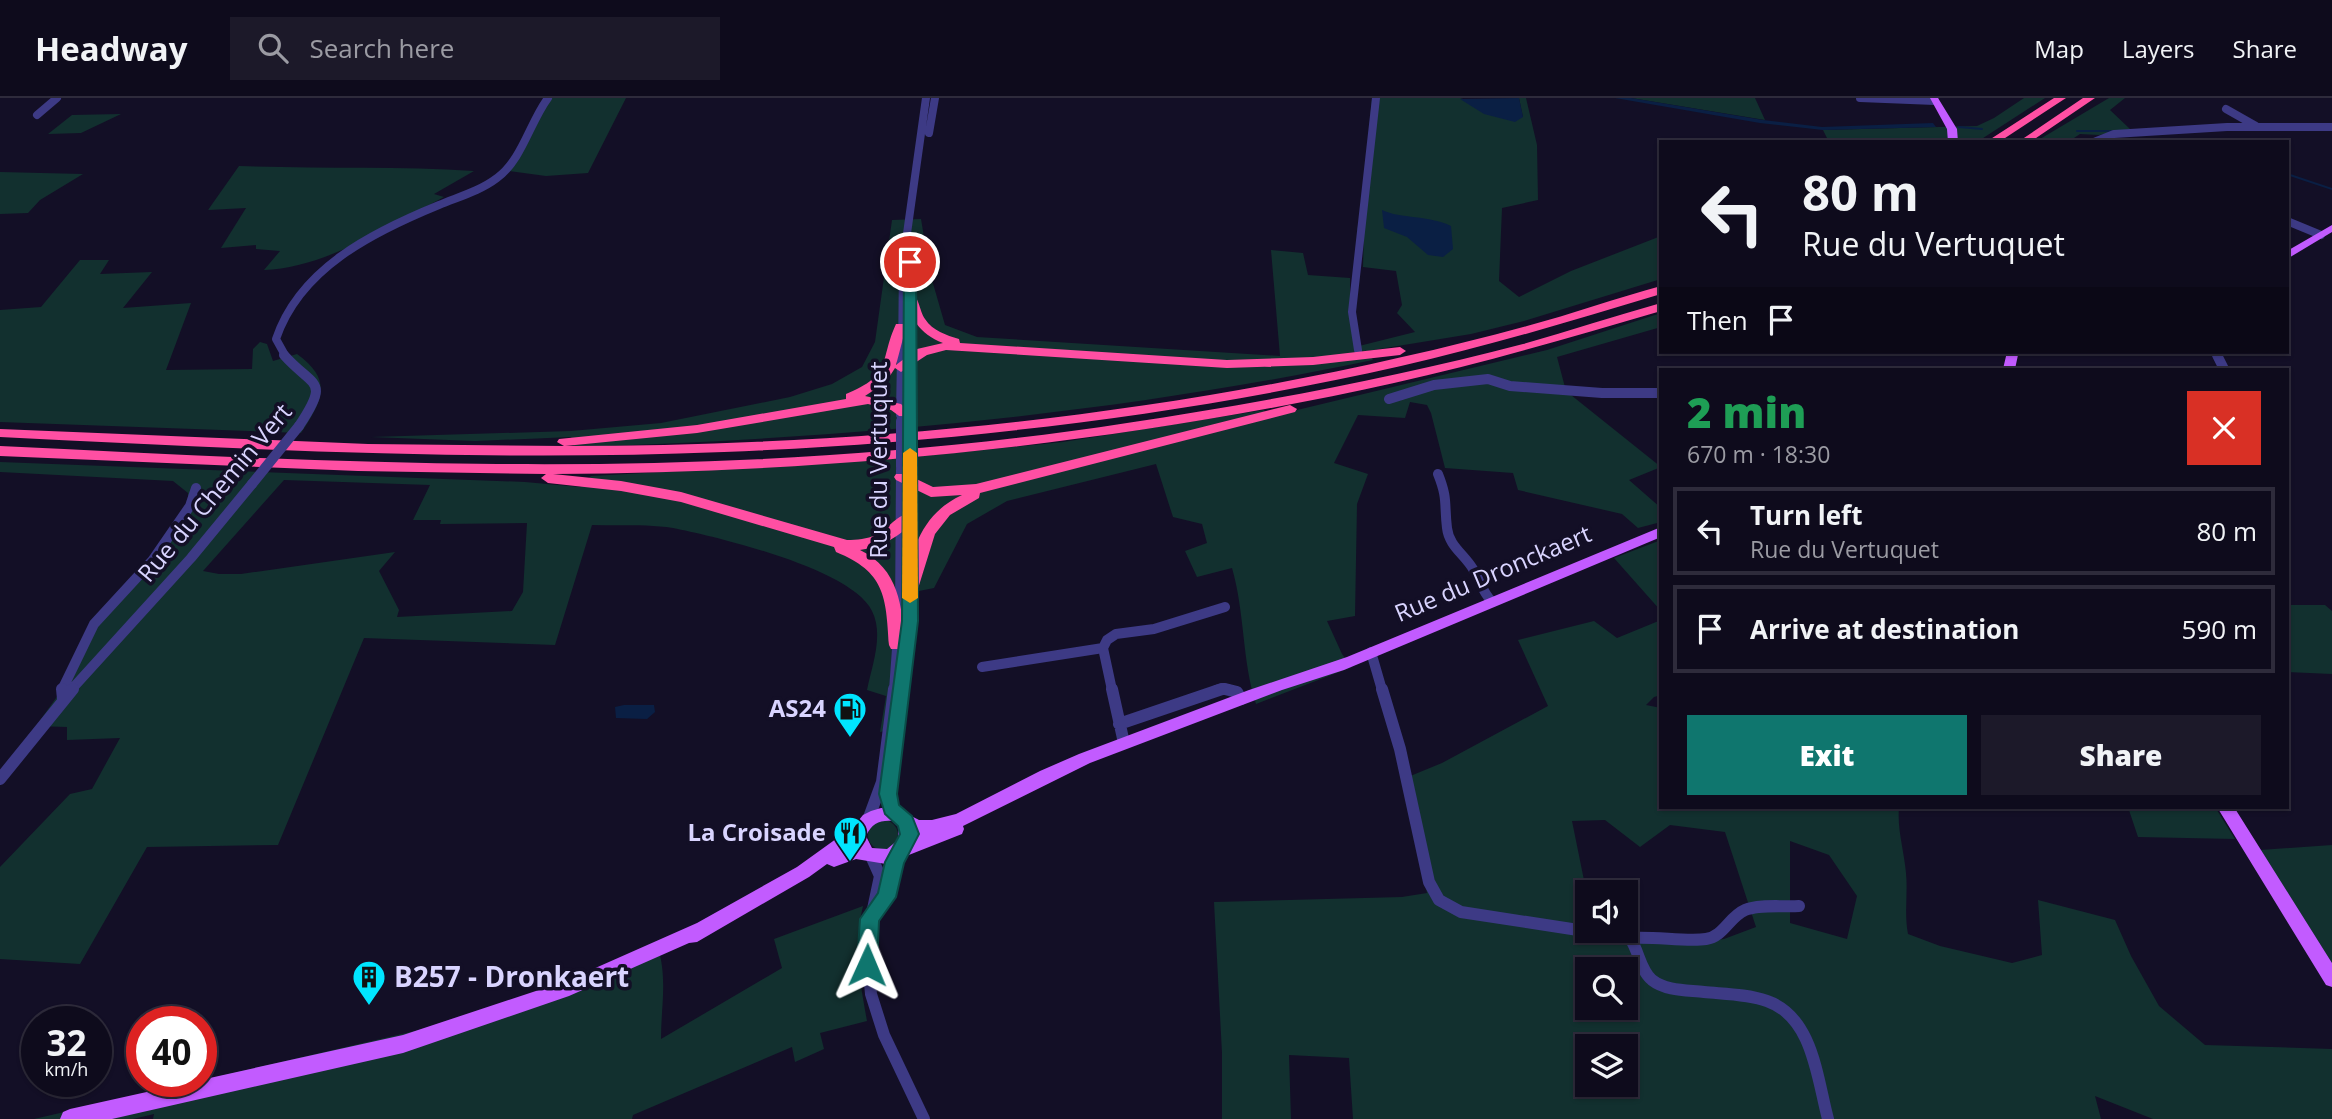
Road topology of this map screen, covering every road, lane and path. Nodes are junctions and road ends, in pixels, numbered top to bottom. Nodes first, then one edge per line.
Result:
1 (57, 98) edge
2 (548, 98) edge
3 (926, 98) edge
4 (935, 98) edge
5 (1376, 98) edge
6 (1860, 98) edge
7 (2061, 98) edge
8 (2090, 98) edge
9 (2102, 98) edge
10 (1935, 100) edge
11 (2226, 109) dead end
12 (37, 115) dead end
13 (2056, 122) junction
14 (2256, 126) junction
15 (2332, 127) edge
16 (1951, 140) edge
17 (1994, 140) edge
18 (2026, 140) edge
19 (2099, 140) edge
20 (2289, 221) edge
21 (2332, 228) edge
22 (2321, 235) junction
23 (2289, 255) edge
24 (1659, 291) edge
25 (909, 294) junction
26 (1659, 308) edge
27 (1587, 313) junction
28 (900, 327) junction
29 (1591, 328) junction
30 (987, 348) junction
31 (1358, 350) dead end
32 (905, 364) junction
33 (1659, 393) edge
34 (1389, 399) dead end
35 (780, 415) junction
36 (904, 417) junction
37 (0, 433) edge
38 (330, 447) junction
39 (0, 451) edge
40 (400, 467) junction
41 (905, 473) junction
42 (1438, 474) dead end
43 (1029, 475) junction
44 (196, 488) dead end
45 (905, 522) junction
46 (770, 523) junction
47 (1659, 533) edge
48 (911, 591) junction
49 (1492, 602) junction
50 (1225, 607) dead end
51 (897, 645) junction
52 (1102, 648) junction
53 (1371, 652) junction
54 (982, 667) dead end
55 (63, 699) junction
56 (1241, 699) junction
57 (1119, 724) junction
58 (1124, 743) junction
59 (1069, 765) junction
60 (0, 779) edge
61 (2226, 809) edge
62 (902, 819) junction
63 (864, 825) junction
64 (901, 849) junction
65 (868, 854) junction
66 (803, 872) junction
67 (1799, 906) dead end
68 (871, 914) junction
69 (1575, 930) edge
70 (1638, 937) edge
71 (1634, 943) edge
72 (2332, 979) edge
73 (71, 1119) edge
74 (924, 1119) edge
75 (1828, 1119) edge

1 - 12 street
2 - 55 street, Rue du Chemin Vert, bridge
3 - 28 street, Rue du Vertuquet
4 - 25 street, Rue du Vertuquet
5 - 31 street
6 - 10 street
7 - 17 highway
8 - 13 highway
9 - 13 highway
10 - 16 main road
11 - 14 street
13 - 18 highway
14 - 15 street
14 - 19 street
20 - 22 street
21 - 22 main road
22 - 23 main road
24 - 27 highway
25 - 30 highway
25 - 32 street, Rue du Vertuquet
26 - 29 highway
27 - 30 highway
27 - 38 highway
28 - 32 street, Rue du Vertuquet
28 - 35 highway
29 - 40 highway
29 - 43 highway
30 - 32 highway
32 - 36 street, Rue du Vertuquet
33 - 34 street
35 - 36 highway
35 - 38 highway
36 - 41 street, Rue du Vertuquet, bridge
37 - 38 highway
39 - 40 highway
40 - 46 highway
41 - 43 highway
41 - 45 street, Rue du Vertuquet
42 - 49 street
43 - 48 highway
44 - 55 street, Rue du Chemin Vert
45 - 46 highway
45 - 48 street, Rue du Vertuquet
45 - 51 street, Rue du Vertuquet
46 - 51 highway
47 - 49 main road, Rue du Dronckaert
48 - 62 street, Rue du Vertuquet
49 - 53 main road, Rue du Dronckaert
50 - 52 street
51 - 63 street, Rue du Vertuquet
52 - 54 street
52 - 57 street
53 - 56 main road, Rue du Dronckaert
53 - 69 street
55 - 60 street, Rue du Chemin Vert
56 - 57 street
56 - 58 main road, Rue du Dronckaert
57 - 58 street
58 - 59 main road, Rue du Dronckaert
59 - 62 main road, Rue du Dronckaert
59 - 64 main road, Rue du Dronckaert
61 - 72 main road
62 - 63 main road
62 - 64 main road
63 - 65 main road
63 - 66 main road
64 - 65 main road
64 - 68 street
65 - 66 main road
65 - 68 street
66 - 73 main road
67 - 70 street
68 - 74 street
71 - 75 street

